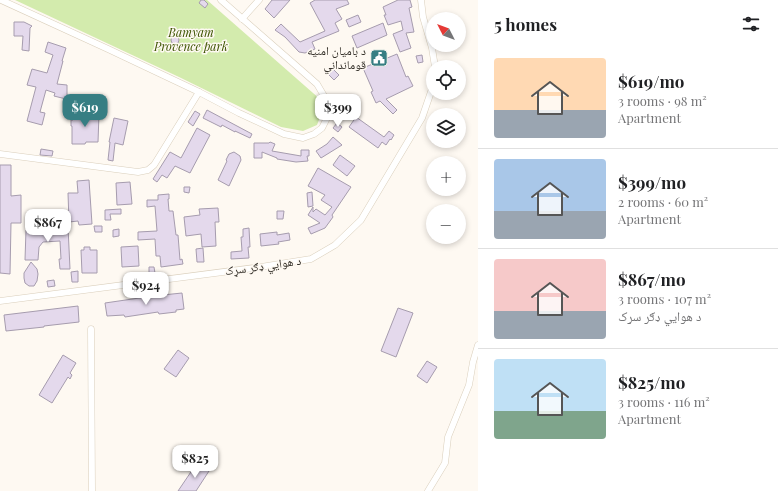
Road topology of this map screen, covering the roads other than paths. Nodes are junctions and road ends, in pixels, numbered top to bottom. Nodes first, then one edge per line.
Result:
1 (1, 0) edge
2 (220, 0) edge
3 (259, 0) edge
4 (421, 0) edge
5 (242, 19) junction
6 (434, 60) edge
7 (199, 92) junction
8 (428, 100) edge
9 (0, 154) edge
10 (0, 301) edge
11 (91, 329) dead end
12 (478, 345) edge
13 (92, 491) edge
14 (428, 491) edge

1 - 7 street
2 - 5 street
3 - 5 street
4 - 6 street
5 - 7 street
7 - 9 street
8 - 10 street, د هوايي ډګر سړک
11 - 13 street
12 - 14 street

